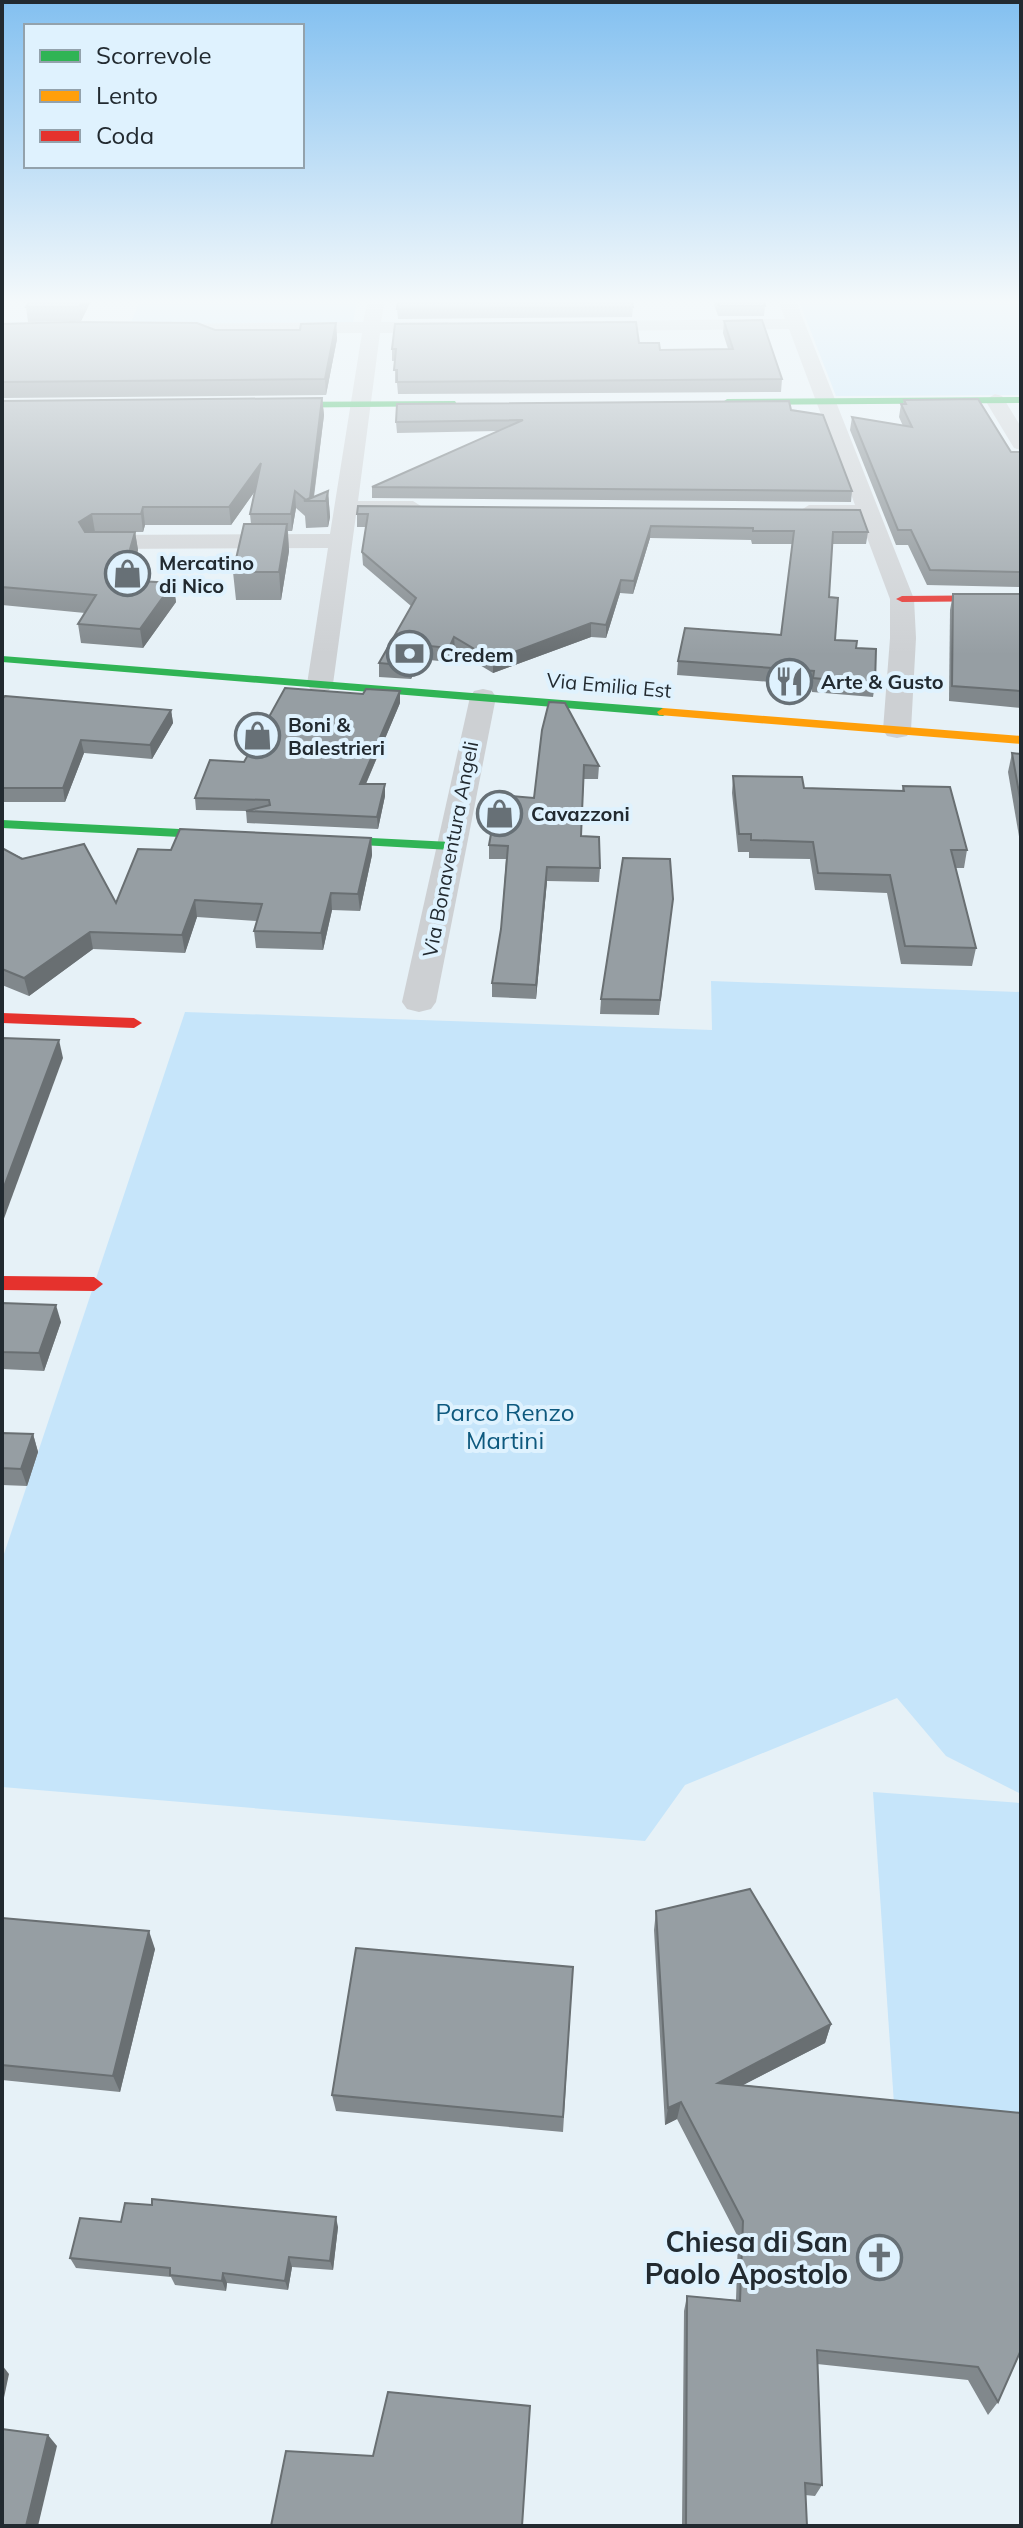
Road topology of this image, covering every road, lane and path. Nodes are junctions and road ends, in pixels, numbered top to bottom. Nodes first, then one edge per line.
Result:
1 (358, 419) edge
2 (832, 419) edge
3 (1006, 419) edge
4 (1021, 444) edge
5 (345, 508) junction
6 (440, 509) edge
7 (789, 511) edge
8 (869, 512) junction
9 (340, 541) junction
10 (96, 542) edge
11 (1021, 598) edge
12 (902, 599) junction
13 (2, 659) edge
14 (320, 684) junction
15 (483, 697) junction
16 (897, 730) junction
17 (1021, 740) edge
18 (2, 824) edge
19 (265, 837) edge
20 (296, 838) edge
21 (451, 846) junction
22 (419, 1002) dead end
23 (2, 1018) edge
24 (134, 1023) dead end
25 (2, 1283) edge
26 (94, 1284) dead end

1 - 5 street
2 - 8 street
3 - 4 street
5 - 6 street
5 - 9 street
7 - 8 street
8 - 12 street
9 - 10 street
9 - 14 street
11 - 12 street
12 - 16 street
13 - 14 street, Via Emilia Est
14 - 15 street, Via Emilia Est
15 - 16 street, Via Emilia Est
15 - 21 street, Via Bonaventura Angeli
16 - 17 street, Via Emilia Est
18 - 19 street
20 - 21 street
21 - 22 street, Via Bonaventura Angeli
23 - 24 street
25 - 26 street

